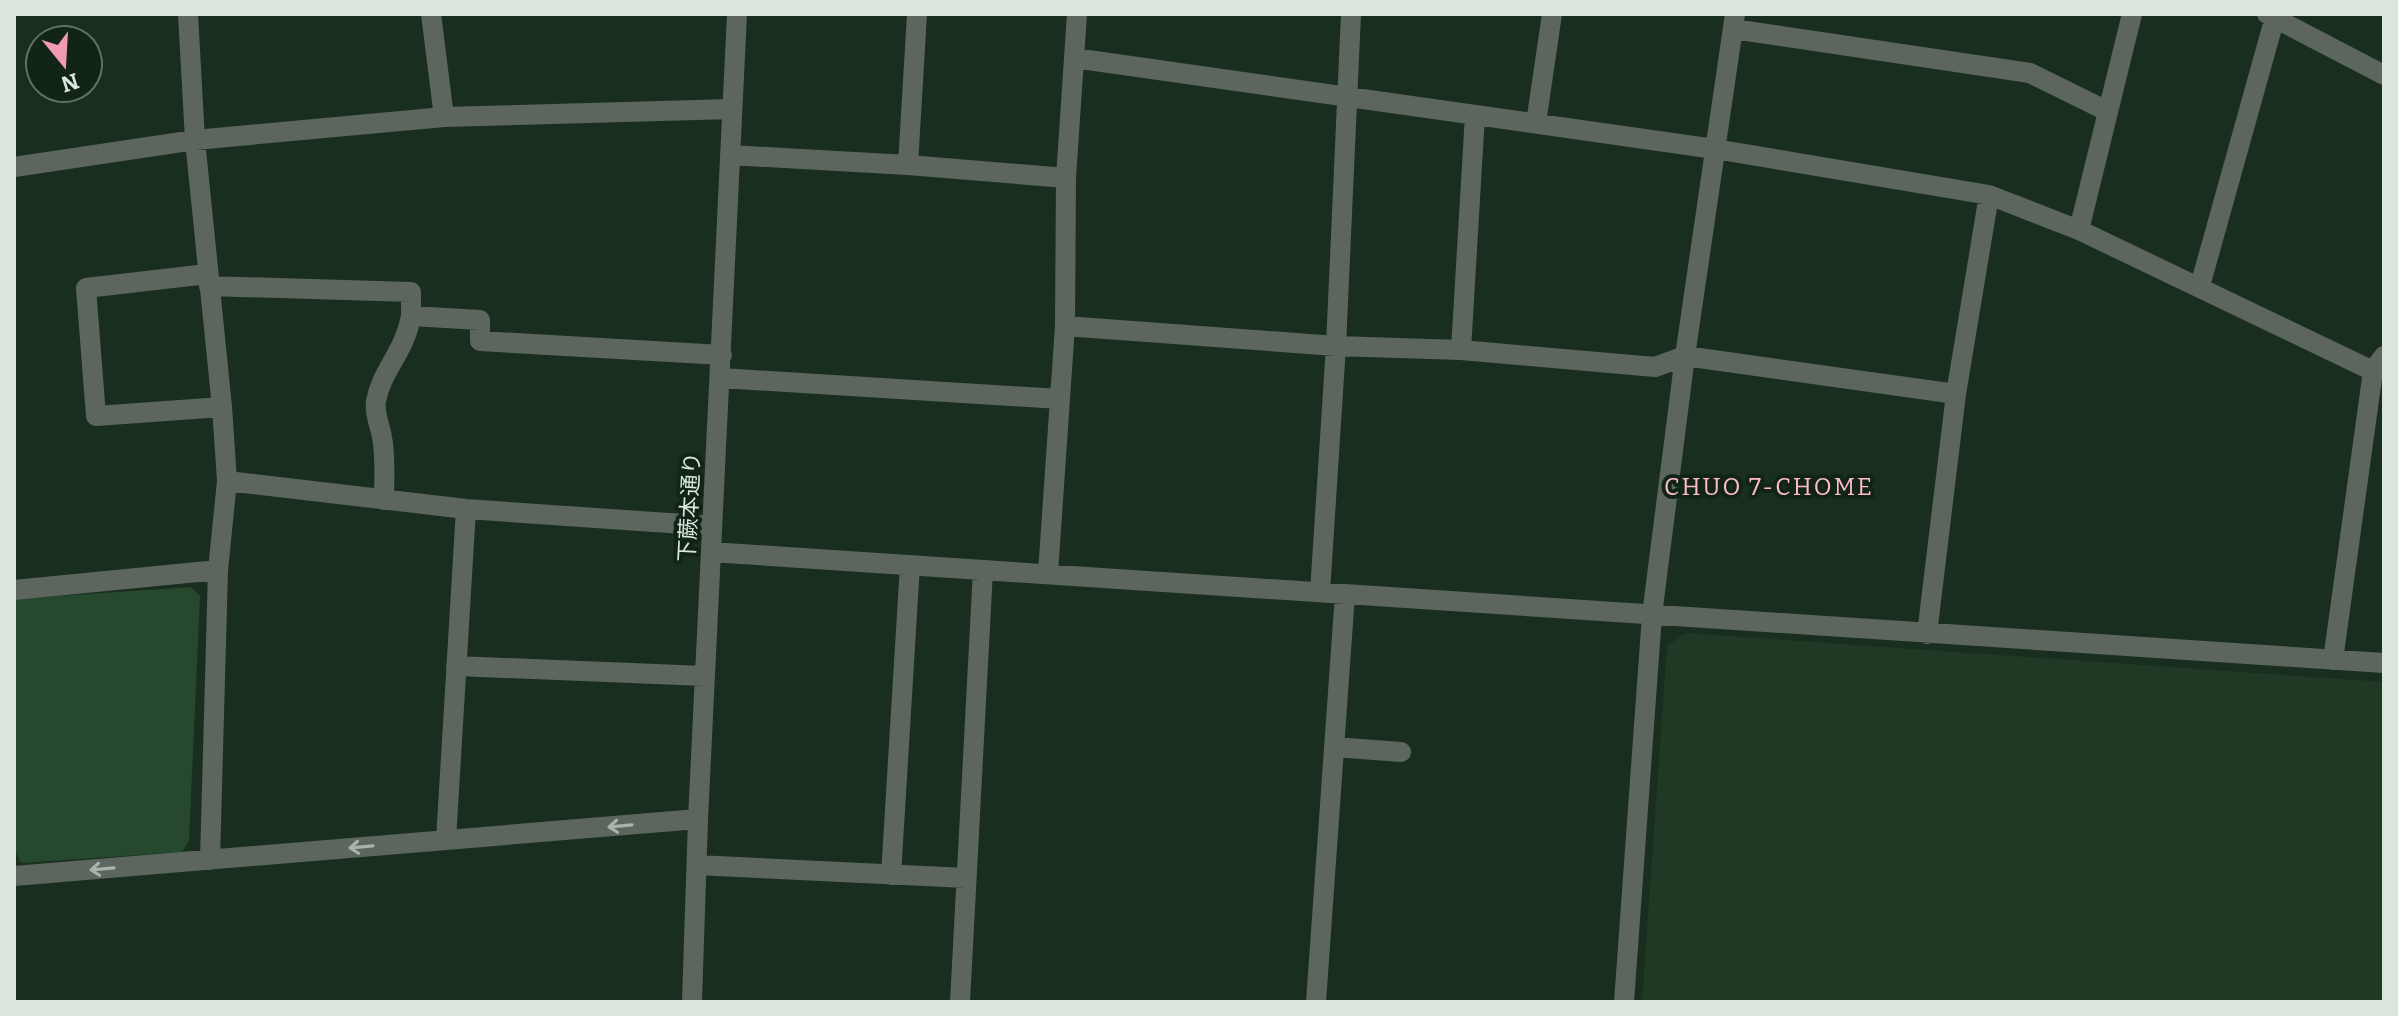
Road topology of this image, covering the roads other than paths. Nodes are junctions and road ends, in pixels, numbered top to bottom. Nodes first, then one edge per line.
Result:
1 (188, 14) edge
2 (431, 14) edge
3 (737, 14) edge
4 (917, 14) edge
5 (1077, 14) edge
6 (1351, 14) edge
7 (1552, 14) edge
8 (2132, 14) edge
9 (2271, 16) edge
10 (1734, 22) edge
11 (1074, 58) junction
12 (2384, 75) edge
13 (1348, 97) junction
14 (732, 109) junction
15 (2107, 111) junction
16 (1475, 115) junction
17 (444, 117) junction
18 (1536, 123) junction
19 (195, 140) junction
20 (1715, 149) junction
21 (730, 155) junction
22 (908, 165) junction
23 (14, 167) edge
24 (1066, 178) junction
25 (1989, 195) junction
26 (2079, 230) junction
27 (208, 280) junction
28 (2200, 286) junction
29 (411, 316) junction
30 (1065, 326) junction
31 (1336, 346) junction
32 (1461, 350) junction
33 (722, 355) junction
34 (1685, 356) junction
35 (2378, 363) edge
36 (721, 378) junction
37 (1956, 394) junction
38 (1060, 399) junction
39 (222, 407) junction
40 (227, 481) junction
41 (384, 500) junction
42 (466, 509) junction
43 (712, 526) junction
44 (711, 552) junction
45 (910, 565) junction
46 (218, 570) junction
47 (983, 570) junction
48 (1048, 573) junction
49 (14, 590) edge
50 (1320, 592) junction
51 (1345, 594) junction
52 (1652, 615) junction
53 (1927, 634) junction
54 (2333, 660) junction
55 (2384, 663) edge
56 (456, 666) junction
57 (705, 676) junction
58 (1334, 747) junction
59 (1401, 752) dead end
60 (698, 819) junction
61 (446, 840) junction
62 (210, 860) junction
63 (697, 865) junction
64 (891, 875) junction
65 (14, 876) edge
66 (966, 878) junction
67 (692, 1002) edge
68 (960, 1002) edge
69 (1316, 1002) edge
70 (1624, 1002) edge

1 - 19 street
2 - 17 street
3 - 14 street, 下蕨本通り
4 - 22 street
5 - 11 street
6 - 13 street
7 - 18 street
8 - 15 street
9 - 12 street
9 - 28 street
10 - 15 street
10 - 20 street
11 - 13 street
11 - 24 street
13 - 16 street
13 - 31 street
14 - 17 street
14 - 21 street, 下蕨本通り
15 - 26 street
16 - 18 street
16 - 32 street
17 - 19 street
18 - 20 street
19 - 23 street
19 - 27 street
20 - 25 street
20 - 34 street
21 - 22 street
21 - 33 street, 下蕨本通り
22 - 24 street
24 - 30 street
25 - 26 street
25 - 37 street
26 - 28 street
27 - 29 street
27 - 39 street
27 - 39 street
28 - 35 street
29 - 33 street
29 - 41 street
30 - 31 street
30 - 38 street
31 - 32 street
31 - 50 street
32 - 34 street
33 - 36 street, 下蕨本通り
34 - 37 street
34 - 52 street
35 - 54 street
36 - 38 street
36 - 43 street, 下蕨本通り
37 - 53 street
38 - 48 street
39 - 40 street
40 - 41 street
40 - 46 street
41 - 42 street
42 - 43 street
42 - 56 street
43 - 44 street, 下蕨本通り
44 - 45 street
44 - 57 street, 下蕨本通り
45 - 47 street
45 - 64 street
46 - 49 street
46 - 62 street
47 - 48 street
47 - 66 street
48 - 50 street
50 - 51 street
51 - 52 street
51 - 58 street
52 - 53 street
52 - 70 street
53 - 54 street
54 - 55 street
56 - 57 street
56 - 61 street
57 - 60 street, 下蕨本通り
58 - 59 street
58 - 69 street
60 -> 61 street
60 - 63 street, 下蕨本通り
61 -> 62 street
62 -> 65 street
63 - 64 street
63 - 67 street, 下蕨本通り
64 - 66 street
66 - 68 street

